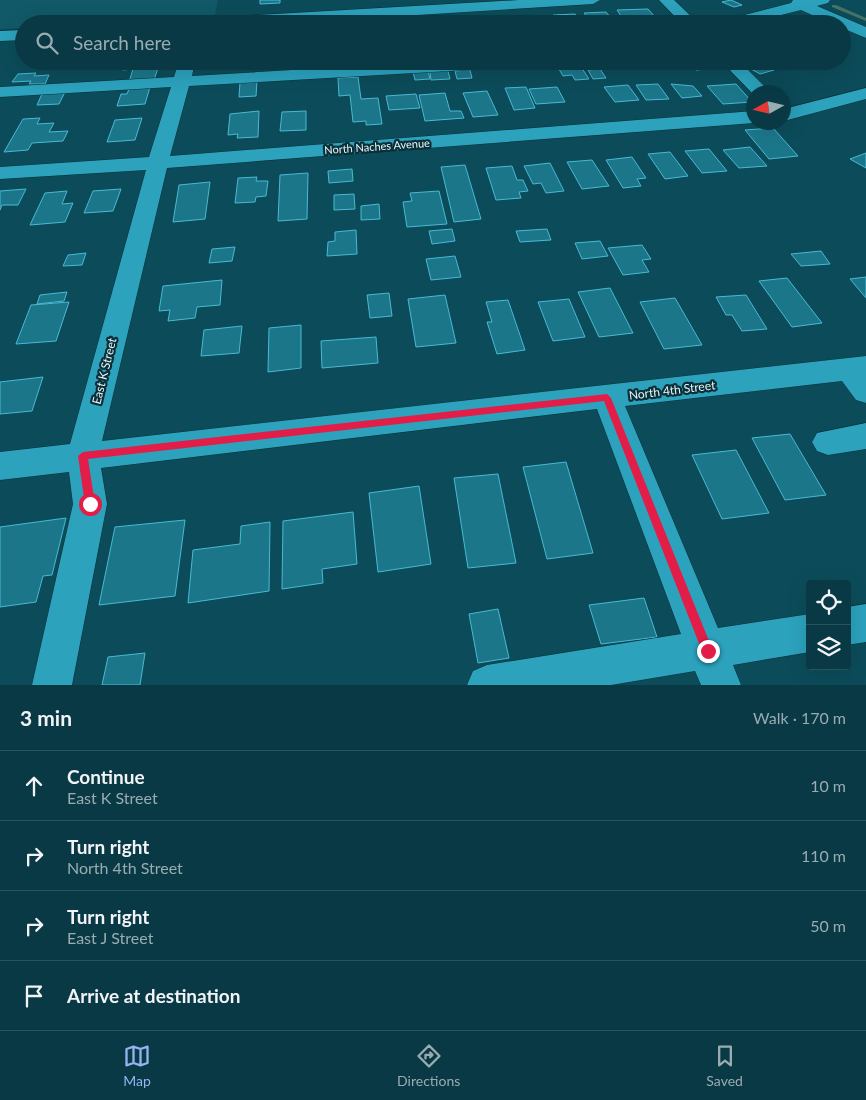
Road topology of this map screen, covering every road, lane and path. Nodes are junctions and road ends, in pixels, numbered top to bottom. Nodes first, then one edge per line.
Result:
1 (593, 0) edge
2 (666, 0) edge
3 (823, 0) edge
4 (797, 2) edge
5 (200, 8) dead end
6 (199, 15) edge
7 (346, 15) edge
8 (682, 15) edge
9 (755, 15) edge
10 (826, 15) edge
11 (851, 26) edge
12 (866, 33) edge
13 (15, 35) edge
14 (0, 36) edge
15 (219, 70) edge
16 (738, 70) edge
17 (184, 71) edge
18 (753, 85) edge
19 (0, 92) edge
20 (866, 93) edge
21 (791, 113) edge
22 (746, 118) edge
23 (158, 163) junction
24 (0, 172) edge
25 (860, 376) edge
26 (607, 398) junction
27 (866, 436) edge
28 (828, 442) dead end
29 (83, 456) junction
30 (0, 466) edge
31 (866, 623) edge
32 (851, 625) edge
33 (806, 634) edge
34 (714, 668) edge
35 (52, 685) edge
36 (487, 685) edge

1 - 7 street
2 - 8 street
3 - 4 street
4 - 9 street
4 - 10 street
5 - 6 street
11 - 12 street
13 - 14 street
15 - 17 street
16 - 18 street
17 - 19 street
17 - 23 street, East K Street
20 - 21 street
22 - 23 street, North Naches Avenue
23 - 24 street, North Naches Avenue
23 - 29 street, East K Street
25 - 26 street, North 4th Street
26 - 29 street, North 4th Street
26 - 34 street
27 - 28 street
29 - 30 street, North 4th Street
29 - 35 street, East K Street
31 - 32 street
33 - 34 street
34 - 36 street

